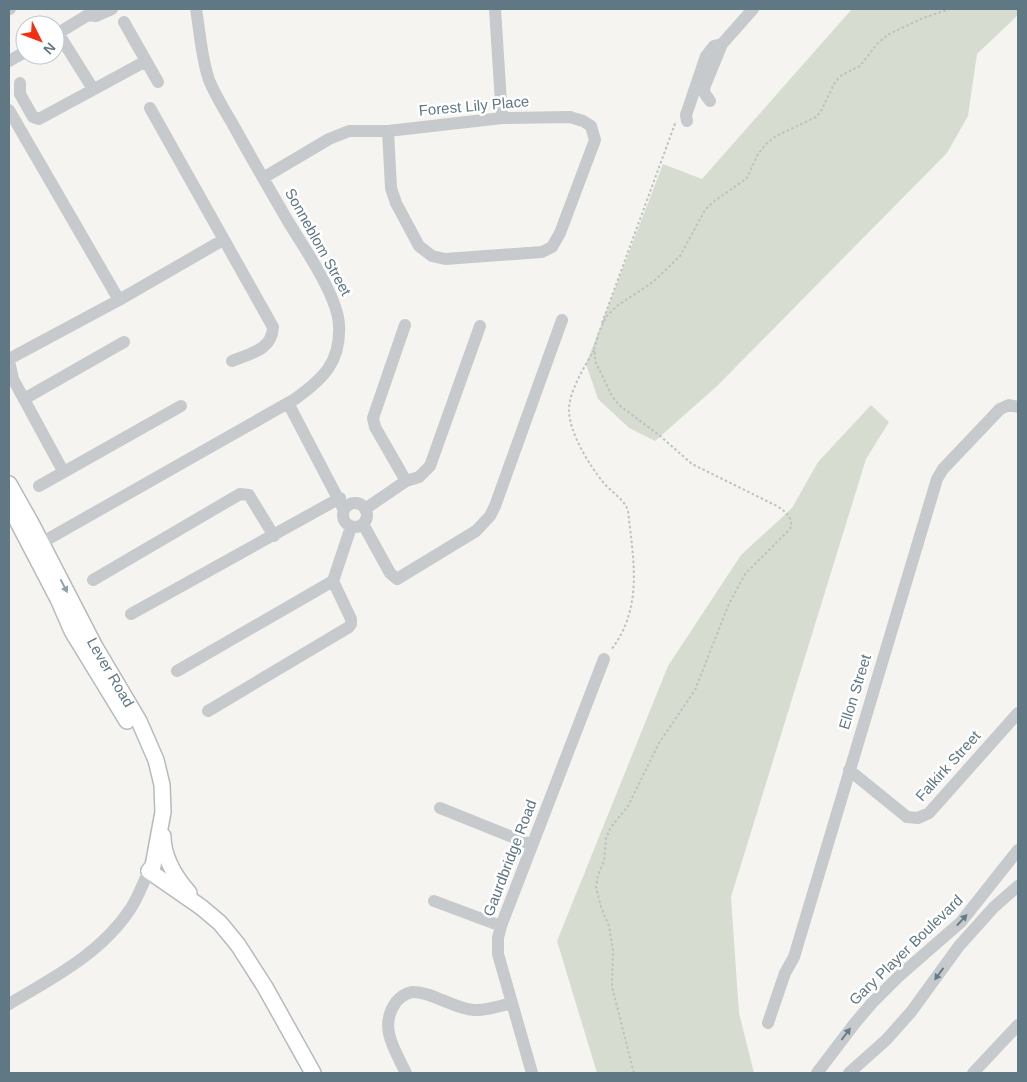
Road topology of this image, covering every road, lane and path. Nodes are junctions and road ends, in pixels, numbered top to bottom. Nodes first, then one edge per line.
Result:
1 (112, 9) edge
2 (196, 9) edge
3 (495, 9) edge
4 (753, 9) edge
5 (950, 9) edge
6 (88, 12) edge
7 (124, 22) dead end
8 (65, 28) edge
9 (722, 44) junction
10 (65, 46) edge
11 (146, 61) junction
12 (158, 82) dead end
13 (20, 83) dead end
14 (93, 89) junction
15 (710, 101) dead end
16 (150, 108) dead end
17 (9, 110) edge
18 (502, 118) junction
19 (682, 118) joint
20 (388, 131) junction
21 (263, 178) junction
22 (223, 240) junction
23 (119, 300) junction
24 (562, 320) dead end
25 (405, 325) dead end
26 (480, 326) dead end
27 (599, 332) junction
28 (124, 342) dead end
29 (594, 350) junction
30 (9, 360) edge
31 (232, 360) dead end
32 (24, 399) junction
33 (292, 401) junction
34 (181, 406) dead end
35 (1018, 407) edge
36 (63, 471) junction
37 (406, 481) junction
38 (9, 484) edge
39 (39, 486) dead end
40 (9, 504) edge
41 (345, 504) junction
42 (365, 509) junction
43 (357, 526) junction
44 (274, 536) junction
45 (37, 546) junction
46 (93, 580) dead end
47 (333, 581) junction
48 (130, 614) dead end
49 (604, 659) joint
50 (177, 671) dead end
51 (208, 711) dead end
52 (1018, 713) edge
53 (848, 770) junction
54 (440, 808) dead end
55 (163, 812) junction
56 (532, 845) junction
57 (1018, 850) edge
58 (149, 870) junction
59 (1018, 886) edge
60 (434, 901) dead end
61 (201, 907) junction
62 (501, 926) junction
63 (512, 1003) junction
64 (9, 1004) edge
65 (768, 1023) dead end
66 (1018, 1025) edge
67 (313, 1073) edge
68 (406, 1073) edge
69 (532, 1073) edge
70 (634, 1073) edge
71 (817, 1073) edge
72 (849, 1073) edge
73 (973, 1073) edge

1 - 6 street
2 - 21 street, Sonneblom Street
3 - 18 street
4 - 9 street
5 - 27 path
6 - 8 street
7 - 11 street
9 - 15 street
9 - 19 street
10 - 14 street
11 - 12 street
11 - 14 street
13 - 14 street
16 - 22 street
17 - 23 street
18 - 20 street, Forest Lily Place
18 - 20 street, Forest Lily Place
19 - 27 path
20 - 21 street, Forest Lily Place
21 - 33 street, Sonneblom Street
22 - 23 street
22 - 31 street
23 - 30 street
24 - 43 street
25 - 37 street
26 - 37 street
27 - 29 path
28 - 32 street
29 - 49 path
29 - 70 path
30 - 32 street
32 - 36 street
33 - 41 street
33 - 45 street, Sonneblom Street
34 - 36 street
35 - 53 street, Ellon Street
36 - 39 street
37 - 42 street
38 - 45 main road, Lever Road
40 - 45 main road, Lever Road
41 - 42 street
41 - 43 street
41 - 44 street
42 - 43 street
43 - 47 street
44 - 46 street
44 - 48 street
45 -> 55 main road, Lever Road
45 - 58 main road, Lever Road
47 - 50 street
47 - 51 street
49 - 56 street, Gaurdbridge Road
52 - 53 street, Falkirk Street
53 - 65 street, Ellon Street
54 - 56 street
55 - 58 main road, Lever Road
55 - 61 main road
56 - 62 street, Gaurdbridge Road
71 -> 57 street, Gary Player Boulevard
58 - 61 main road
58 - 64 street, Lever Road
59 -> 72 street, Gary Player Boulevard
60 - 62 street
61 - 67 main road
62 - 63 street, Gaurdbridge Road
63 - 68 street
63 - 69 street, Gaurdbridge Road
66 - 73 street

